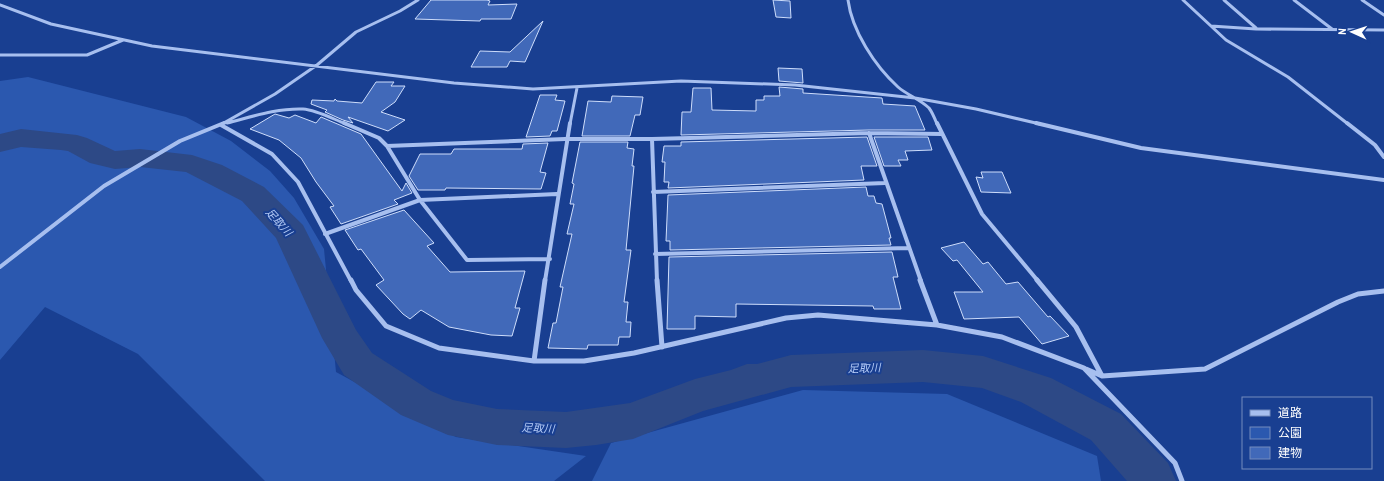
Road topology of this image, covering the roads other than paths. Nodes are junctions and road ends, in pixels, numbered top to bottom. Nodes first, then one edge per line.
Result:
1 (418, 0) edge
2 (848, 0) edge
3 (1183, 0) edge
4 (1224, 0) edge
5 (1294, 0) edge
6 (1362, 0) edge
7 (0, 5) edge
8 (1384, 15) edge
9 (1210, 26) junction
10 (1256, 29) junction
11 (1332, 29) junction
12 (1384, 30) edge
13 (123, 40) junction
14 (0, 55) edge
15 (317, 65) junction
16 (577, 88) junction
17 (915, 98) junction
18 (221, 125) junction
19 (869, 133) junction
20 (942, 134) junction
21 (565, 139) junction
22 (652, 139) junction
23 (387, 146) junction
24 (1384, 157) edge
25 (1384, 180) edge
26 (885, 183) junction
27 (653, 192) junction
28 (557, 194) junction
29 (420, 200) junction
30 (325, 234) junction
31 (908, 248) junction
32 (655, 254) junction
33 (550, 259) junction
34 (0, 267) edge
35 (1384, 290) edge
36 (937, 325) junction
37 (662, 347) junction
38 (534, 361) junction
39 (1084, 368) junction
40 (1102, 376) junction
41 (1182, 481) edge

1 - 15 street
2 - 17 street
3 - 9 street
4 - 10 street
5 - 11 street
6 - 8 street
7 - 13 street
9 - 10 street
9 - 24 street
10 - 11 street
11 - 12 street
13 - 14 street
13 - 15 street
15 - 16 street
15 - 18 street
16 - 17 street
16 - 21 street
17 - 20 street
17 - 25 street
18 - 23 street
18 - 30 street
18 - 34 street
19 - 20 street
19 - 22 street
19 - 26 street
20 - 40 street
21 - 22 street
21 - 23 street
21 - 28 street
22 - 27 street
23 - 29 street
26 - 27 street
26 - 31 street
27 - 32 street
28 - 29 street
28 - 33 street
29 - 30 street
29 - 33 street
30 - 38 street
31 - 32 street
31 - 36 street
32 - 37 street
33 - 38 street
35 - 40 street
36 - 37 street
36 - 39 street
37 - 38 street
39 - 40 street
39 - 41 street

